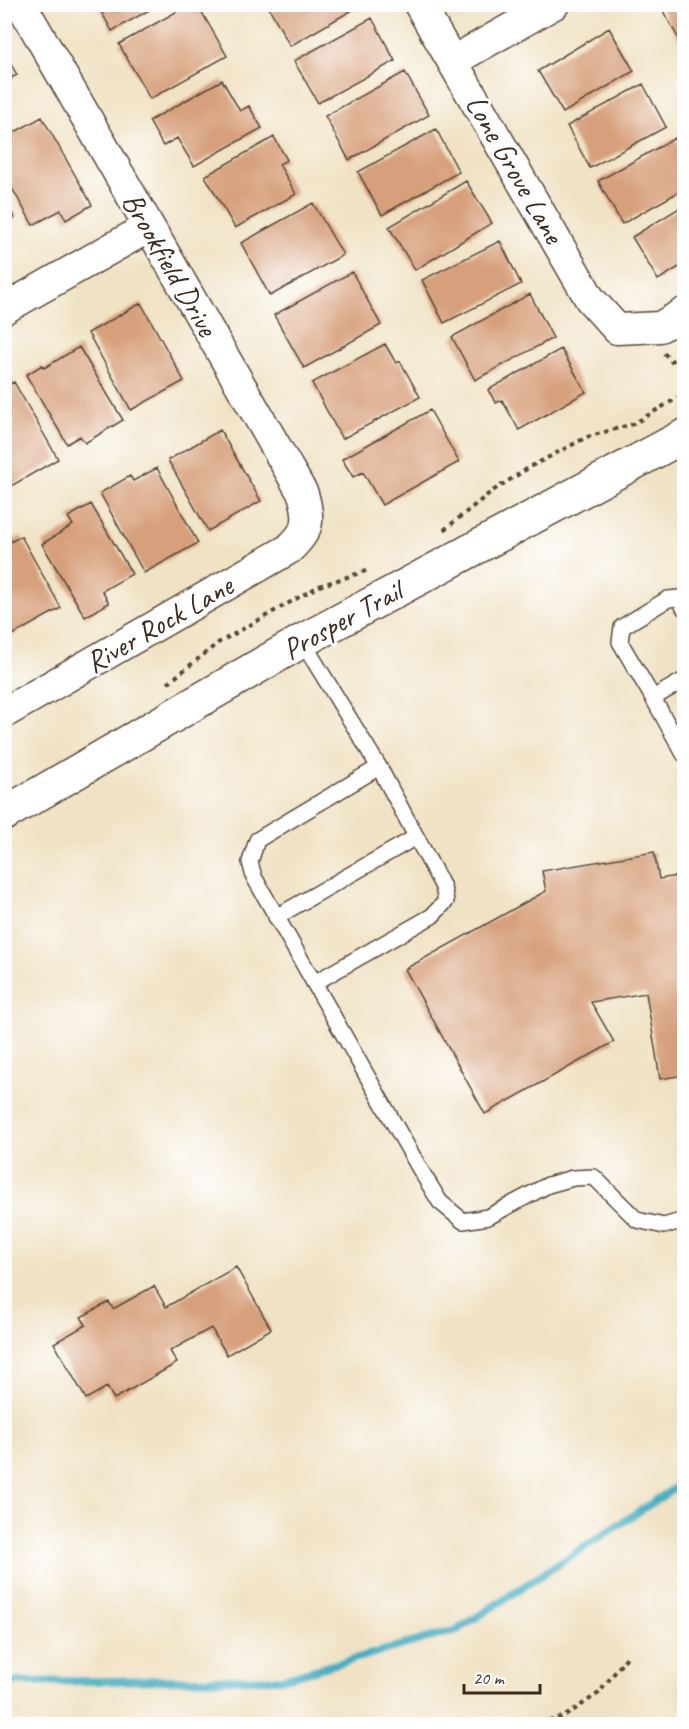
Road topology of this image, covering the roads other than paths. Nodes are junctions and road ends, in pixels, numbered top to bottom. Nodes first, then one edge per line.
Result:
1 (21, 4) edge
2 (419, 4) edge
3 (554, 4) edge
4 (453, 61) junction
5 (149, 228) junction
6 (4, 309) edge
7 (684, 313) edge
8 (684, 438) edge
9 (307, 526) joint
10 (684, 608) edge
11 (302, 641) junction
12 (684, 680) edge
13 (653, 698) junction
14 (4, 713) edge
15 (684, 754) edge
16 (379, 767) junction
17 (4, 813) edge
18 (416, 837) junction
19 (276, 917) junction
20 (314, 983) junction
21 (684, 1220) edge

1 - 5 street, Brookfield Drive
2 - 4 street, Lone Grove Lane
3 - 4 street
4 - 7 street, Lone Grove Lane
5 - 6 street
5 - 9 street, Brookfield Drive
8 - 11 street, Prosper Trail
9 - 14 street, River Rock Lane
10 - 13 lane
11 - 16 lane
11 - 17 street, Prosper Trail
12 - 13 lane
13 - 15 lane
16 - 18 lane
16 - 19 lane
18 - 19 lane
18 - 20 lane
19 - 20 lane
20 - 21 lane

